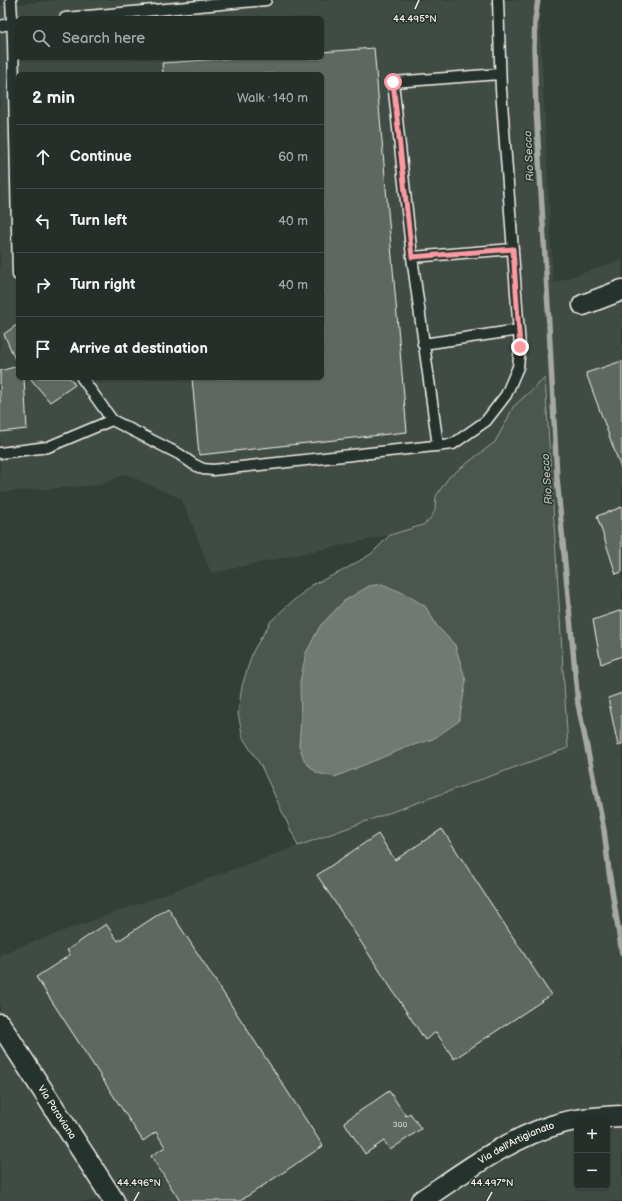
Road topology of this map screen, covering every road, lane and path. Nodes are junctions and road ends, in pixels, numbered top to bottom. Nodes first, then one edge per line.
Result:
1 (11, 0) edge
2 (266, 0) edge
3 (498, 0) edge
4 (87, 16) edge
5 (15, 22) edge
6 (0, 26) edge
7 (500, 74) junction
8 (16, 106) edge
9 (513, 249) junction
10 (412, 257) junction
11 (622, 290) edge
12 (583, 305) dead end
13 (519, 330) junction
14 (423, 344) junction
15 (83, 380) edge
16 (112, 420) junction
17 (438, 446) junction
18 (0, 453) edge
19 (0, 1024) edge
20 (622, 1116) edge
21 (114, 1201) edge
22 (422, 1201) edge

1 - 5 lane
2 - 4 lane
3 - 7 lane
5 - 6 lane
5 - 8 lane
7 - 9 lane
7 - 10 lane
9 - 10 lane
9 - 13 lane
10 - 14 lane
11 - 12 street
13 - 14 lane
13 - 17 lane
14 - 17 lane
15 - 16 lane
16 - 17 lane
16 - 18 lane
19 - 21 street, Via Paraviana
20 - 22 street, Via dell'Artigianato

